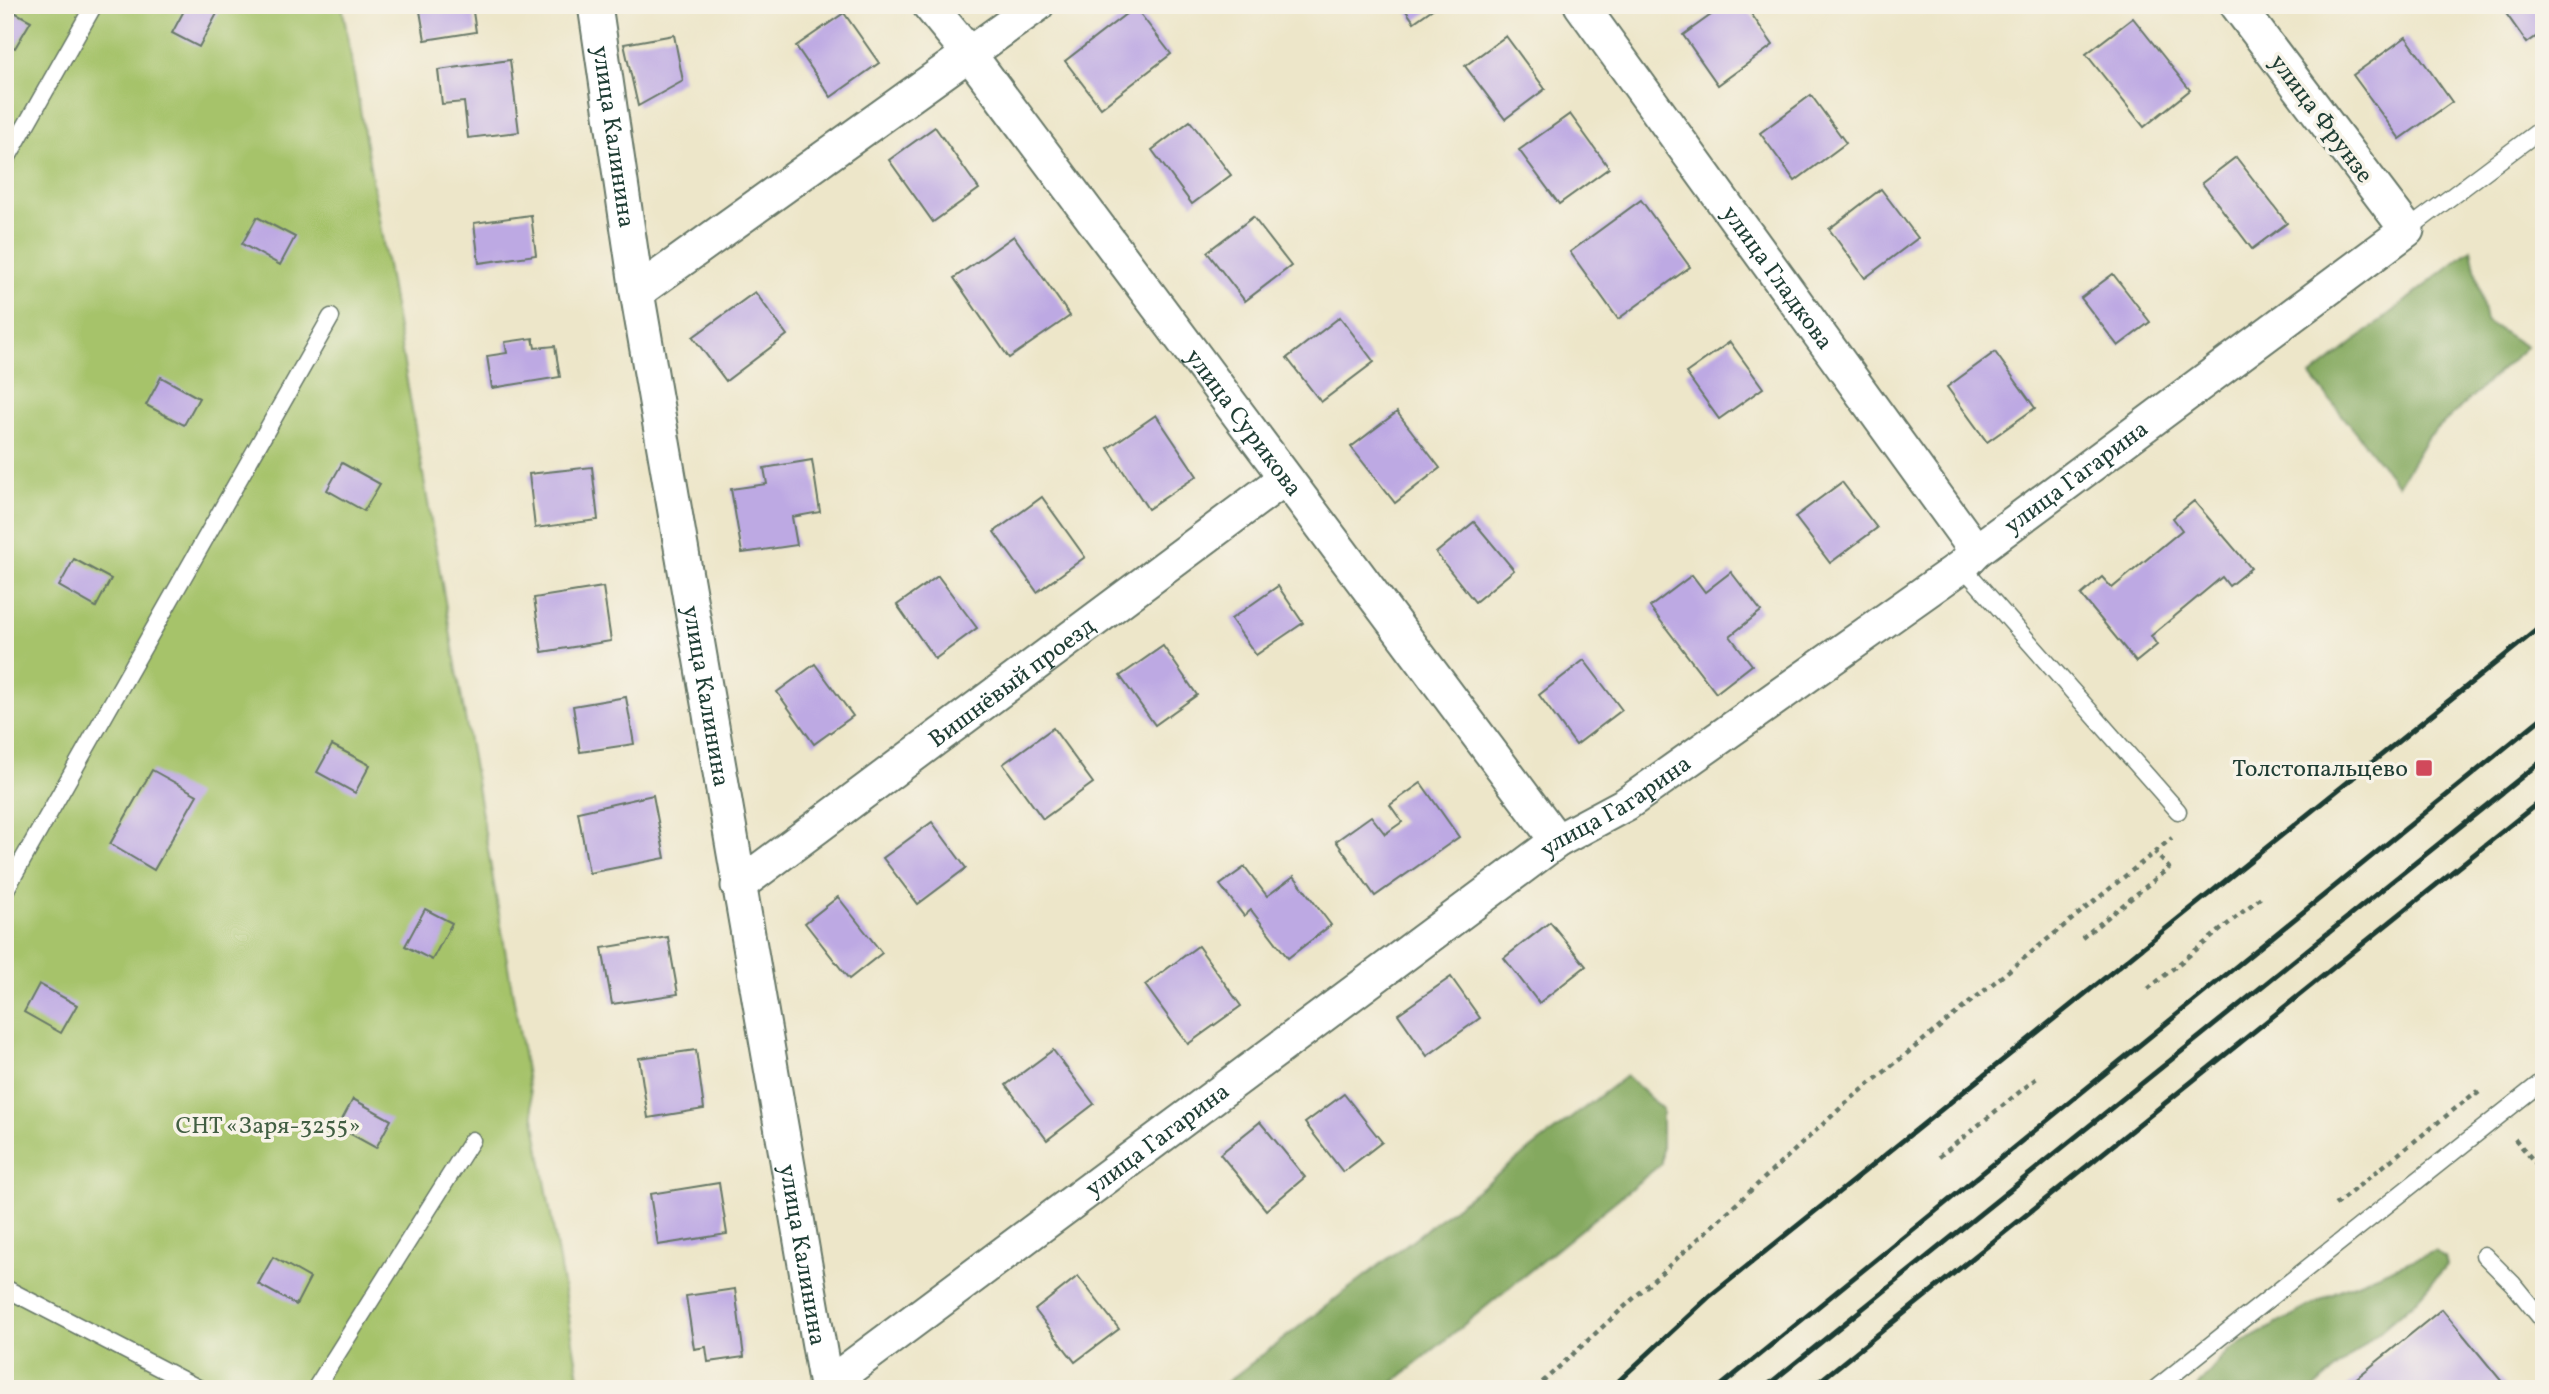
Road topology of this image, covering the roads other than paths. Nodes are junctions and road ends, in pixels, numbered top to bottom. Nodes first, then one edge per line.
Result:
1 (94, 5) edge
2 (595, 5) edge
3 (929, 5) edge
4 (1037, 5) edge
5 (1581, 5) edge
6 (2237, 5) edge
7 (970, 55) junction
8 (2544, 127) edge
9 (5, 162) edge
10 (2407, 230) junction
11 (637, 292) junction
12 (331, 317) dead end
13 (1286, 478) junction
14 (1969, 558) junction
15 (2178, 811) dead end
16 (1556, 841) junction
17 (738, 886) junction
18 (5, 891) edge
19 (2544, 1080) edge
20 (472, 1140) dead end
21 (2484, 1255) dead end
22 (5, 1288) edge
23 (2544, 1322) edge
24 (824, 1387) edge
25 (200, 1389) edge
26 (315, 1389) edge
27 (2155, 1389) edge

1 - 9 lane
2 - 11 street, улица Калинина
3 - 7 street, улица Сурикова
4 - 7 street
5 - 14 street, улица Гладкова
6 - 10 street, улица Фрунзе
7 - 11 street
7 - 13 street, улица Сурикова
8 - 10 lane
10 - 14 street, улица Гагарина
11 - 17 street, улица Калинина
12 - 18 lane
13 - 16 street, улица Сурикова
13 - 17 street, Вишнёвый проезд
14 - 15 lane
14 - 16 street, улица Гагарина
16 - 24 street, улица Гагарина
17 - 24 street, улица Калинина
19 - 27 lane
20 - 26 lane
21 - 23 lane
22 - 25 lane

